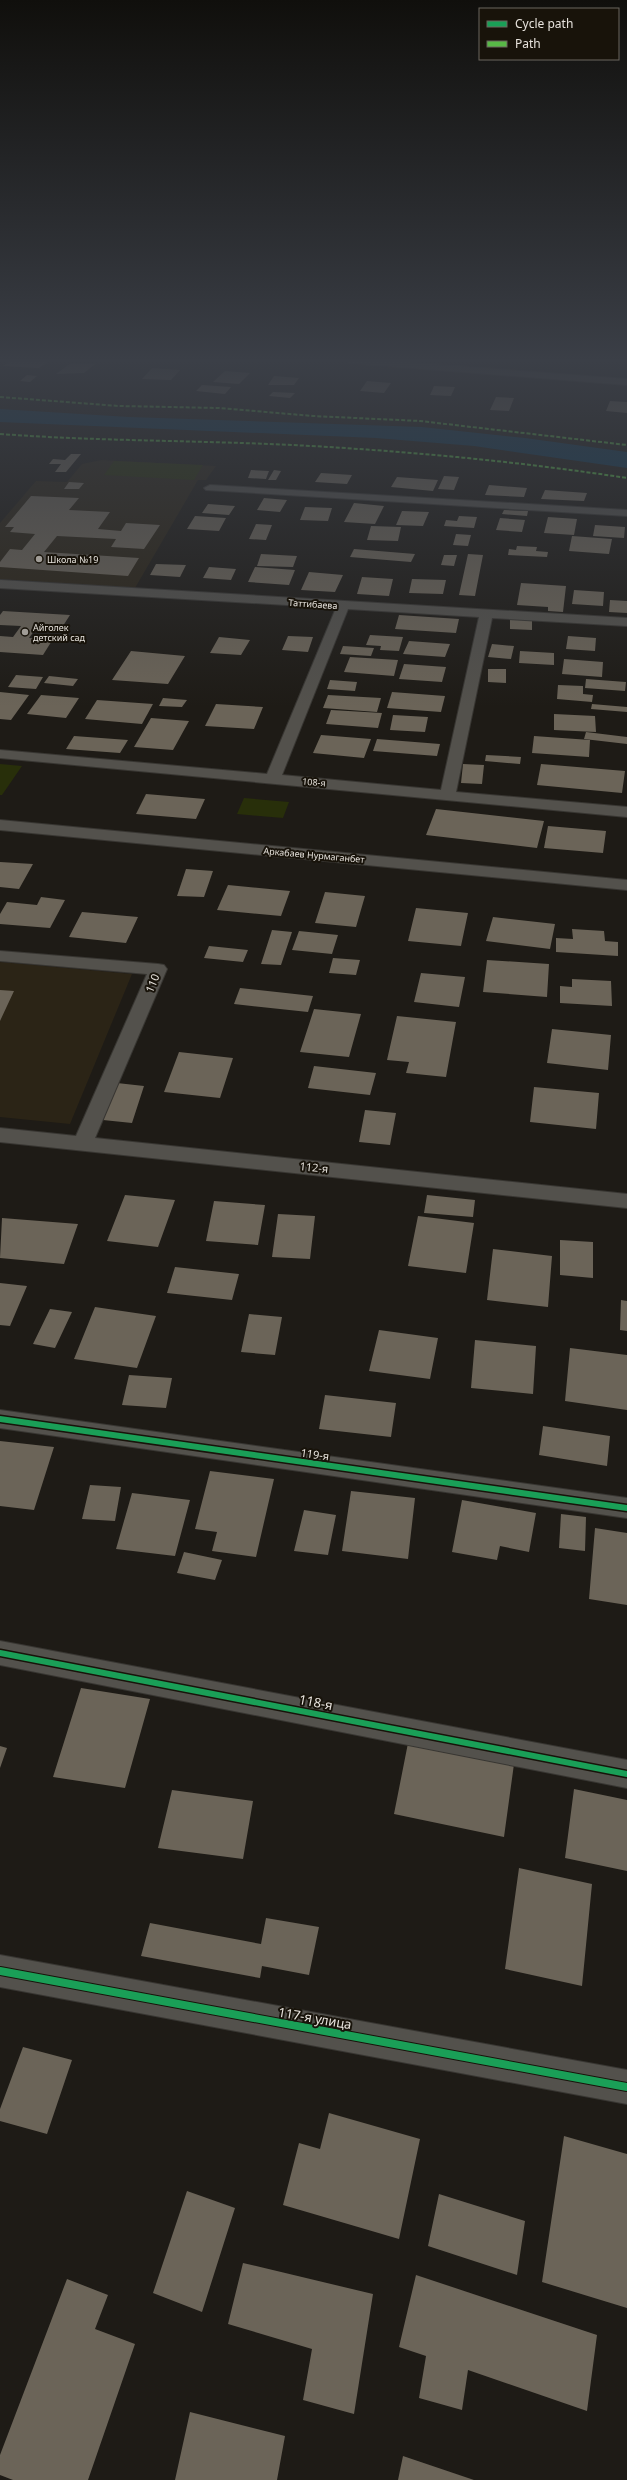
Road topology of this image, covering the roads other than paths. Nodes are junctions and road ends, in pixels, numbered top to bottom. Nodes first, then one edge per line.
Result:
1 (210, 488) dead end
2 (627, 513) edge
3 (0, 584) edge
4 (343, 606) junction
5 (486, 614) junction
6 (627, 622) edge
7 (0, 754) edge
8 (273, 778) junction
9 (448, 795) junction
10 (627, 812) edge
11 (0, 825) edge
12 (627, 885) edge
13 (0, 956) edge
14 (0, 1134) edge
15 (83, 1143) junction
16 (627, 1201) edge
17 (0, 1419) edge
18 (627, 1508) edge
19 (0, 1653) edge
20 (627, 1774) edge
21 (0, 1971) edge
22 (627, 2087) edge

1 - 2 street
3 - 4 street, Таттибаева
4 - 5 street, Таттибаева
4 - 8 street
5 - 6 street, Таттибаева
5 - 9 street
7 - 8 street, 108-я
8 - 9 street, 108-я
9 - 10 street, 108-я
11 - 12 street, Аркабаев Нурмаганбет
13 - 15 street, 110
14 - 15 street, 112-я
15 - 16 street, 112-я
17 - 18 street, 119-я
19 - 20 street, 118-я
21 - 22 street, 117-я улица

